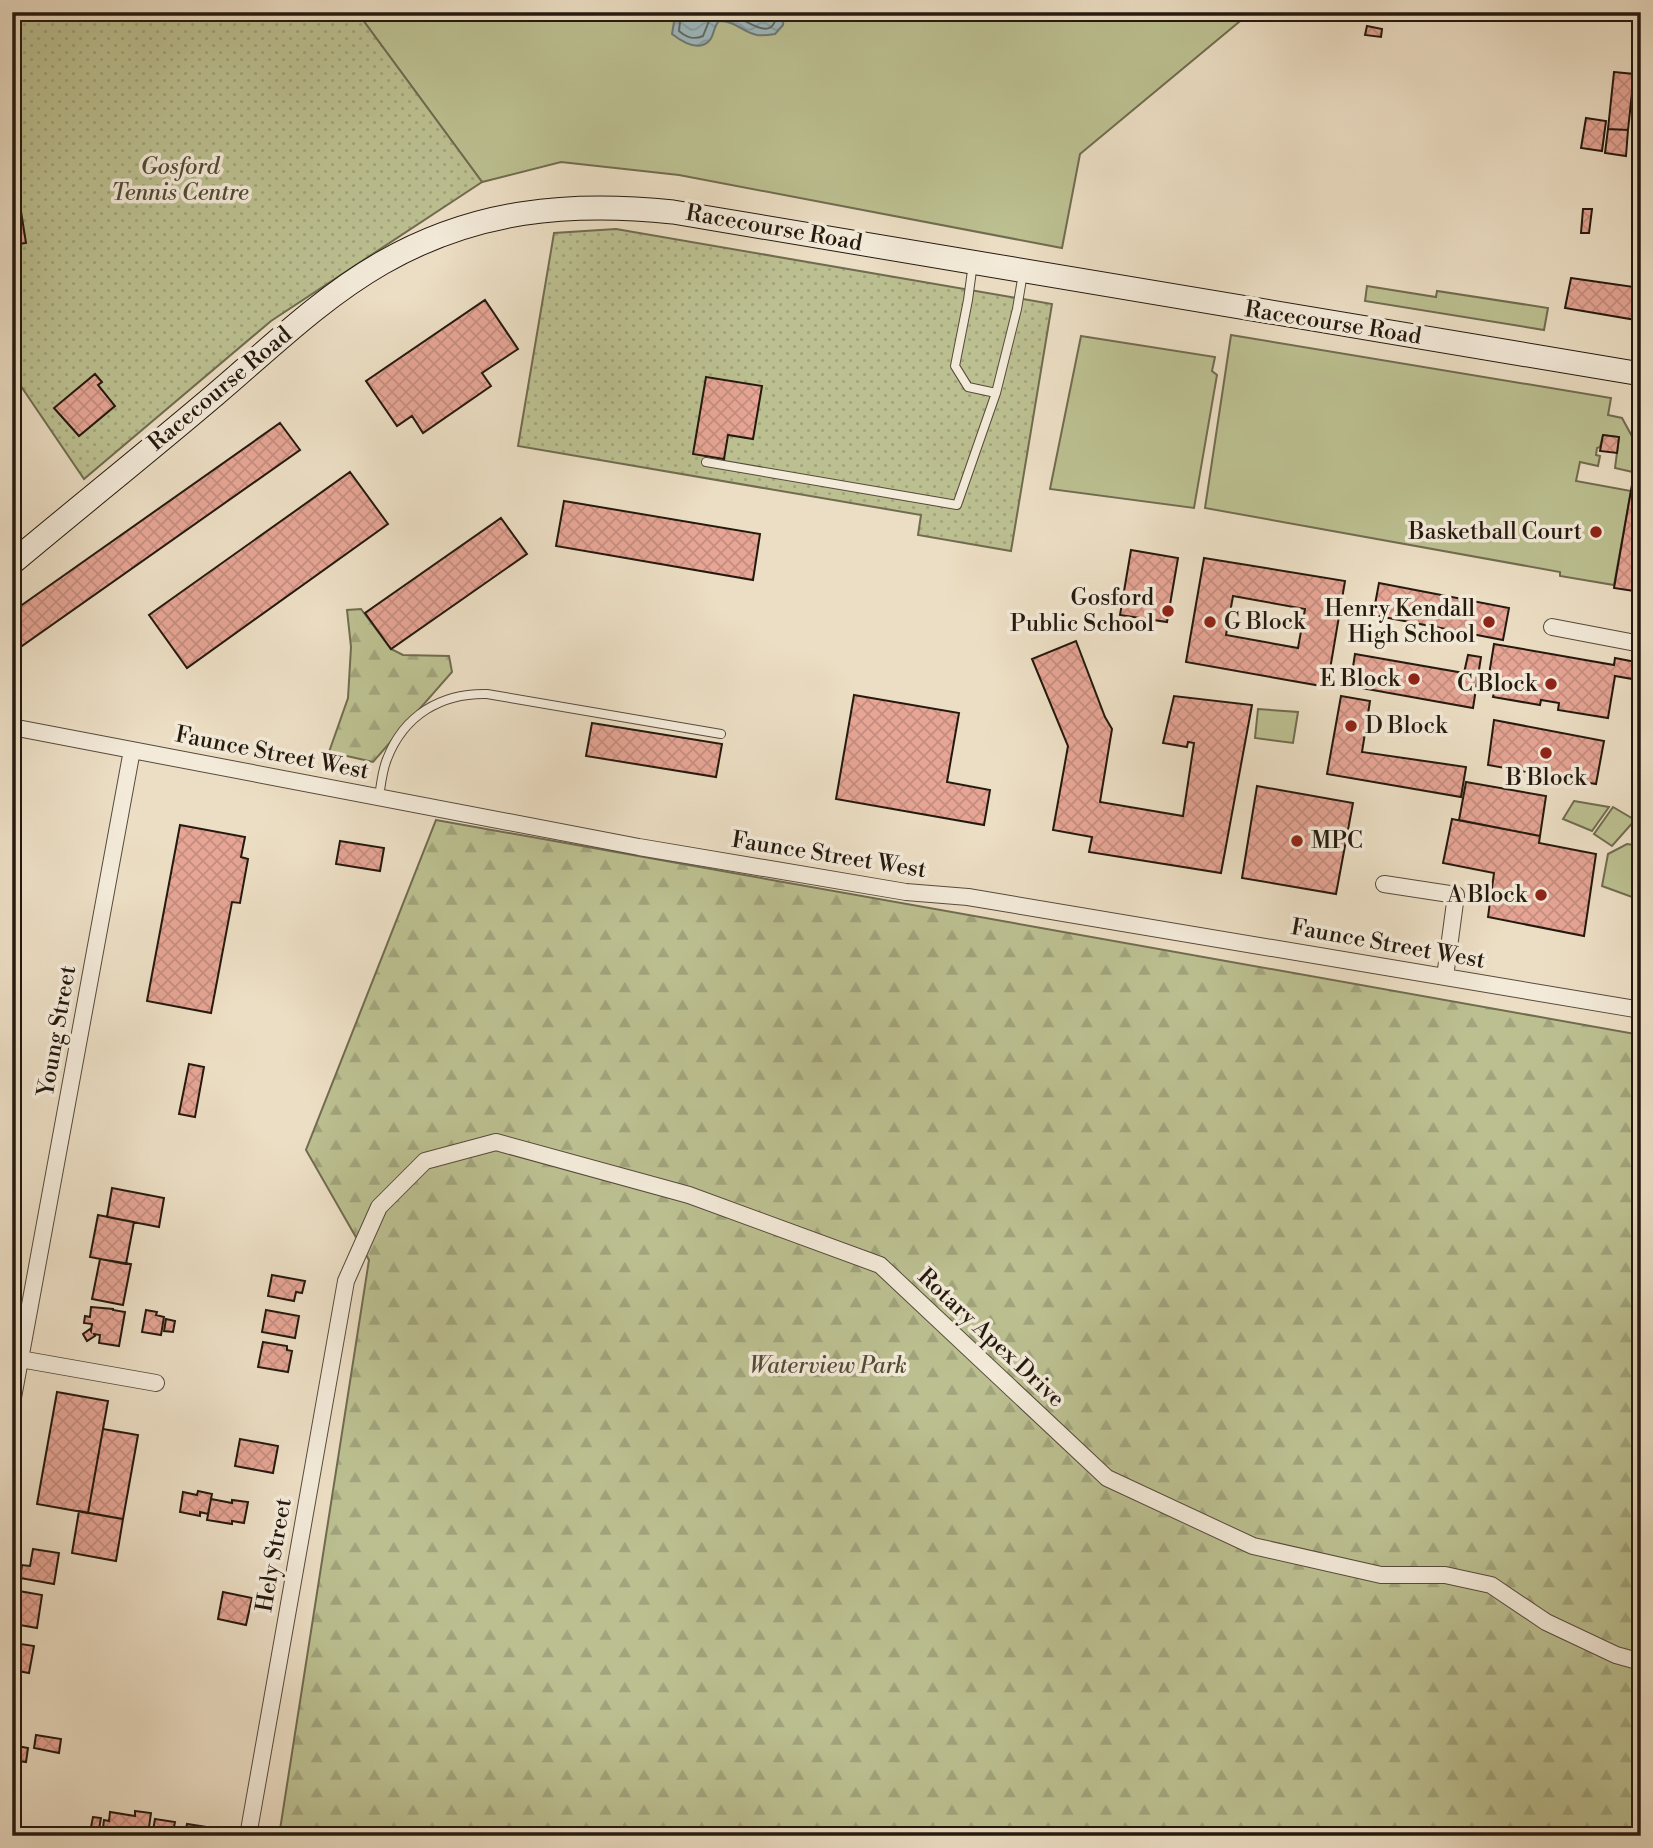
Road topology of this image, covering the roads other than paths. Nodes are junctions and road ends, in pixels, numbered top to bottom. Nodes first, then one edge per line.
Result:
1 (974, 262) junction
2 (1023, 270) junction
3 (1641, 374) edge
4 (996, 393) junction
5 (706, 462) dead end
6 (12, 563) edge
7 (1552, 627) dead end
8 (1641, 645) edge
9 (12, 727) edge
10 (721, 734) dead end
11 (132, 750) junction
12 (379, 797) junction
13 (1384, 884) dead end
14 (1445, 977) junction
15 (1641, 1010) edge
16 (346, 1281) joint
17 (20, 1359) junction
18 (156, 1383) dead end
19 (12, 1403) edge
20 (1641, 1662) edge
21 (248, 1836) edge

1 - 2 main road, Racecourse Road
1 - 4 lane
1 - 6 main road, Racecourse Road
2 - 3 main road, Racecourse Road
2 - 4 lane
4 - 5 lane
7 - 8 street
9 - 11 street, Faunce Street West
10 - 12 lane
11 - 12 street, Faunce Street West
11 - 17 street, Young Street
12 - 14 street, Faunce Street West
13 - 14 street
14 - 15 street, Faunce Street West
16 - 20 street, Rotary Apex Drive
16 - 21 street, Hely Street
17 - 18 street
17 - 19 street, Young Street

